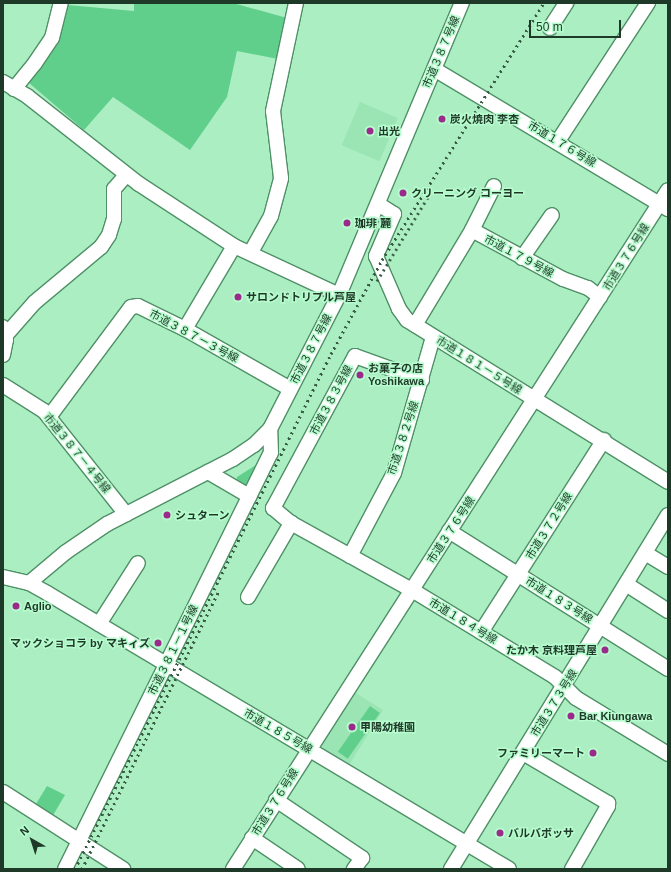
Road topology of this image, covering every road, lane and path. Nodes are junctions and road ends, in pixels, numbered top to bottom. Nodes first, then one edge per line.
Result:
1 (61, 3) edge
2 (296, 3) edge
3 (462, 3) edge
4 (566, 3) edge
5 (648, 3) edge
6 (550, 28) dead end
7 (434, 69) junction
8 (8, 85) edge
9 (558, 142) junction
10 (126, 175) junction
11 (494, 186) dead end
12 (668, 190) edge
13 (378, 204) junction
14 (664, 206) edge
15 (552, 215) dead end
16 (472, 230) junction
17 (234, 246) junction
18 (251, 252) junction
19 (522, 258) junction
20 (339, 295) junction
21 (600, 297) junction
22 (415, 325) junction
23 (185, 329) junction
24 (4, 331) edge
25 (433, 337) junction
26 (3, 355) edge
27 (422, 380) junction
28 (3, 385) edge
29 (290, 389) junction
30 (534, 399) junction
31 (49, 417) junction
32 (270, 429) junction
33 (604, 440) junction
34 (208, 472) junction
35 (668, 482) edge
36 (249, 496) junction
37 (273, 508) joint
38 (126, 514) junction
39 (668, 515) edge
40 (291, 523) junction
41 (450, 531) junction
42 (645, 553) junction
43 (350, 556) junction
44 (138, 563) dead end
45 (668, 568) edge
46 (518, 574) junction
47 (4, 580) edge
48 (28, 583) junction
49 (626, 584) junction
50 (412, 590) junction
51 (248, 597) dead end
52 (668, 610) edge
53 (99, 624) junction
54 (600, 626) junction
55 (481, 632) junction
56 (166, 666) junction
57 (668, 669) edge
58 (563, 687) junction
59 (309, 749) junction
60 (523, 753) junction
61 (668, 754) edge
62 (3, 792) edge
63 (276, 800) junction
64 (252, 838) junction
65 (79, 841) junction
66 (467, 844) junction
67 (65, 869) edge
68 (123, 869) edge
69 (233, 869) edge
70 (298, 869) edge
71 (354, 869) edge
72 (451, 869) edge
73 (509, 869) edge
74 (572, 869) edge

1 - 8 street
2 - 18 street
3 - 7 street, 市道３８７号線
4 - 6 street
5 - 9 street
7 - 9 street, 市道１７６号線
7 - 13 street, 市道３８７号線
8 - 10 street
9 - 14 street, 市道１７６号線
10 - 17 street
10 - 24 street
11 - 16 street
12 - 14 street, 市道３７６号線
13 - 20 street, 市道３８７号線
13 - 22 street, 市道１８１－５号線
14 - 21 street, 市道３７６号線
15 - 19 street
16 - 19 street, 市道１７９号線
16 - 22 street, 市道１７９号線
17 - 18 street
17 - 23 street
18 - 20 street
19 - 21 street, 市道１７９号線
20 - 29 street, 市道３８７号線
21 - 30 street, 市道３７６号線
22 - 25 street, 市道１８１－５号線
23 - 29 street, 市道３８７－３号線
23 - 31 street, 市道３８７－３号線
24 - 26 street
25 - 27 street, 市道３８２号線
25 - 30 street, 市道１８１－５号線
27 - 37 street, 市道３８３号線
27 - 43 street, 市道３８２号線
28 - 31 street, 市道３８７－４号線
29 - 32 street, 市道３８７号線
30 - 33 street, 市道１８１－５号線
30 - 41 street, 市道３７６号線
31 - 38 street, 市道３８７－４号線
32 - 34 street, 市道３８７号線
32 - 36 street, 市道３８１－１号線
33 - 35 street, 市道１８１－５号線
33 - 46 street, 市道３７２号線
34 - 36 street
34 - 38 street, 市道３８７号線
36 - 56 street, 市道３８１－１号線
37 - 40 street, 市道１８４号線
38 - 48 street, 市道３８７号線
39 - 42 street, 市道３７３号線
40 - 43 street, 市道１８４号線
40 - 51 street
41 - 46 street, 市道１８３号線
41 - 50 street, 市道３７６号線
42 - 45 street
42 - 49 street, 市道３７３号線
43 - 50 street, 市道１８４号線
44 - 53 street
46 - 54 street, 市道１８３号線
46 - 55 street, 市道３７２号線
47 - 48 street
48 - 53 street, 市道１８５号線
49 - 52 street
49 - 54 street, 市道３７３号線
50 - 55 street, 市道１８４号線
50 - 59 street, 市道３７６号線
53 - 56 street, 市道１８５号線
54 - 57 street, 市道１８３号線
54 - 58 street, 市道３７３号線
55 - 58 street, 市道１８４号線
56 - 59 street, 市道１８５号線
56 - 65 street, 市道３８１－１号線
58 - 60 street, 市道３７３号線
58 - 61 street, 市道１８４号線
59 - 63 street, 市道３７６号線
59 - 66 street, 市道１８５号線
60 - 66 street, 市道３７３号線
60 - 74 street
62 - 65 street
63 - 64 street, 市道３７６号線
63 - 71 street
64 - 69 street, 市道３７６号線
64 - 70 street
65 - 67 street, 市道３８１－１号線
65 - 68 street
66 - 72 street, 市道３７３号線
66 - 73 street, 市道１８５号線

